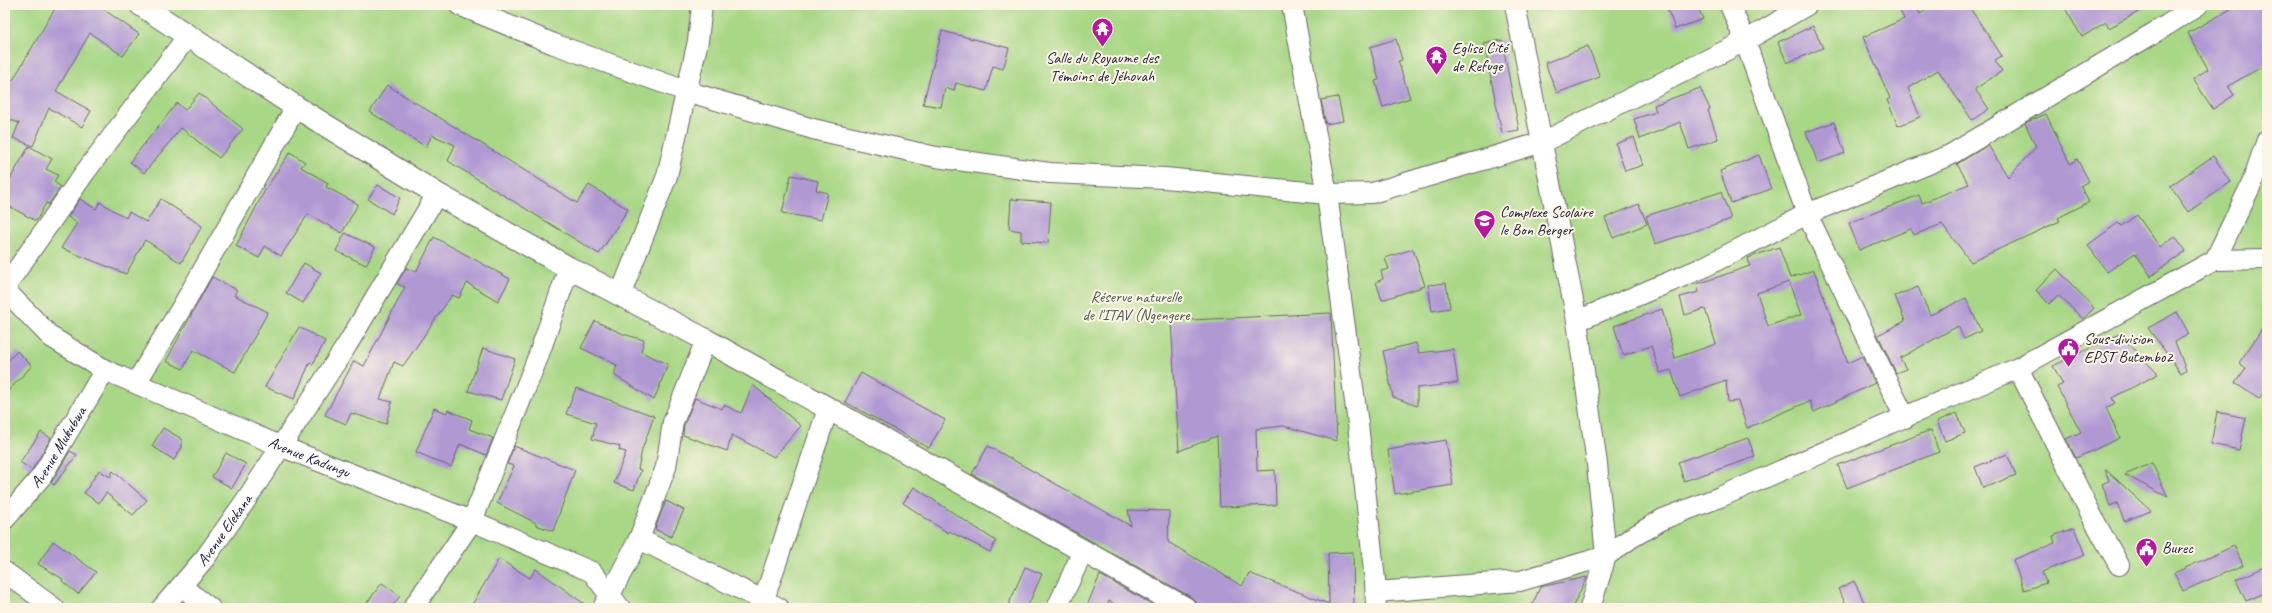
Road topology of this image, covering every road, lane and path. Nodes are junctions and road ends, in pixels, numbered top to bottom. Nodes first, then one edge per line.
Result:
1 (141, 5) edge
2 (459, 5) edge
3 (702, 5) edge
4 (1292, 5) edge
5 (1515, 5) edge
6 (1730, 5) edge
7 (1807, 5) edge
8 (2198, 5) edge
9 (187, 37) junction
10 (1745, 41) junction
11 (686, 92) junction
12 (296, 107) junction
13 (2267, 140) edge
14 (1543, 142) junction
15 (437, 194) junction
16 (1327, 194) junction
17 (1807, 214) junction
18 (2267, 259) edge
19 (2215, 260) junction
20 (569, 268) junction
21 (5, 287) edge
22 (5, 290) edge
23 (621, 293) junction
24 (1577, 321) junction
25 (706, 340) junction
26 (2018, 368) junction
27 (105, 370) junction
28 (136, 383) junction
29 (828, 409) junction
30 (1905, 418) junction
31 (280, 446) junction
32 (5, 519) edge
33 (472, 522) junction
34 (639, 539) junction
35 (1083, 551) junction
36 (1606, 556) junction
37 (2119, 565) dead end
38 (5, 572) edge
39 (182, 587) junction
40 (1376, 600) edge
41 (611, 604) edge
42 (768, 605) edge
43 (54, 608) edge
44 (162, 608) edge
45 (210, 608) edge
46 (413, 608) edge
47 (1057, 608) edge
48 (1185, 608) edge
49 (1590, 608) edge

1 - 9 street
2 - 11 street
3 - 11 street
4 - 16 street
5 - 14 street
6 - 10 street
7 - 10 street
8 - 17 street
9 - 12 street
9 - 21 street
10 - 14 street
10 - 17 street
11 - 16 street
11 - 23 street
12 - 15 street
12 - 28 street
13 - 19 street
14 - 16 street
14 - 24 street
15 - 20 street
15 - 31 street, Avenue Elekana
16 - 40 street
17 - 24 street
17 - 30 street
18 - 19 street
19 - 26 street
20 - 23 street
20 - 33 street
22 - 27 street, Avenue Kadungu
23 - 25 street
24 - 36 street
25 - 29 street
25 - 34 street
26 - 30 street
26 - 37 street
27 - 28 street, Avenue Kadungu
27 - 32 street, Avenue Mukubwa
28 - 31 street, Avenue Kadungu
29 - 35 street
29 - 42 street
30 - 36 street
31 - 33 street, Avenue Kadungu
31 - 39 street, Avenue Elekana
33 - 41 street, Avenue Kadungu
33 - 46 street
34 - 41 street
34 - 42 street
35 - 47 street
35 - 48 street
36 - 40 street
36 - 49 street
38 - 43 street
39 - 44 street, Avenue Elekana
39 - 45 street

